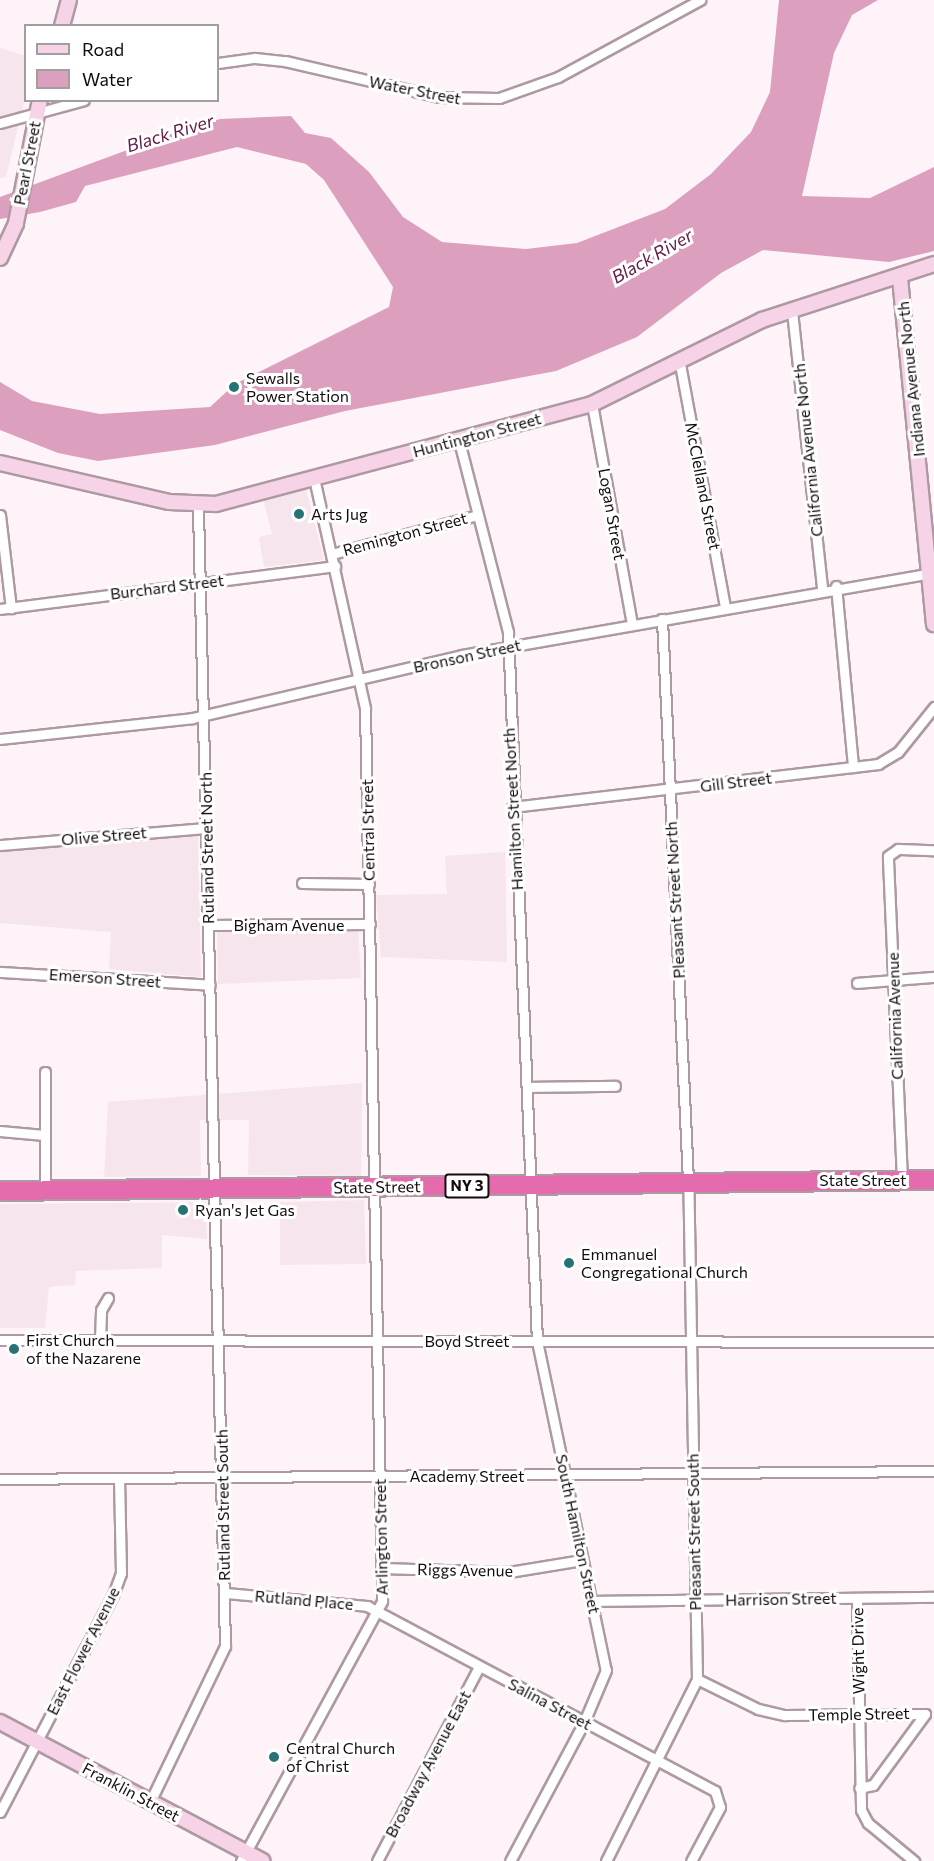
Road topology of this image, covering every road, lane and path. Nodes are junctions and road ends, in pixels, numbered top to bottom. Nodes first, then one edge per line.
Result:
1 (69, 0) edge
2 (700, 0) edge
3 (63, 24) edge
4 (219, 63) edge
5 (71, 102) edge
6 (39, 107) edge
7 (0, 123) edge
8 (0, 258) edge
9 (934, 264) edge
10 (900, 278) junction
11 (792, 311) junction
12 (680, 364) junction
13 (592, 404) junction
14 (459, 441) junction
15 (0, 463) edge
16 (314, 478) junction
17 (198, 506) junction
18 (0, 515) edge
19 (478, 515) junction
20 (332, 554) junction
21 (335, 566) junction
22 (931, 573) edge
23 (200, 582) junction
24 (836, 586) junction
25 (822, 588) junction
26 (725, 607) junction
27 (10, 608) junction
28 (0, 609) edge
29 (662, 619) junction
30 (632, 624) junction
31 (934, 624) edge
32 (508, 646) junction
33 (362, 680) junction
34 (934, 707) edge
35 (205, 713) junction
36 (0, 739) edge
37 (853, 767) junction
38 (670, 790) junction
39 (512, 807) junction
40 (207, 828) junction
41 (0, 845) edge
42 (934, 850) edge
43 (302, 883) dead end
44 (369, 884) junction
45 (370, 924) junction
46 (209, 925) junction
47 (0, 972) edge
48 (934, 976) edge
49 (894, 978) junction
50 (857, 983) dead end
51 (210, 985) junction
52 (45, 1072) dead end
53 (615, 1086) dead end
54 (526, 1087) junction
55 (0, 1131) edge
56 (44, 1135) junction
57 (902, 1180) junction
58 (934, 1180) edge
59 (688, 1181) junction
60 (530, 1184) junction
61 (376, 1187) junction
62 (0, 1191) edge
63 (45, 1191) junction
64 (215, 1191) junction
65 (108, 1298) dead end
66 (0, 1340) edge
67 (100, 1340) junction
68 (219, 1340) junction
69 (378, 1341) junction
70 (537, 1341) junction
71 (691, 1342) junction
72 (934, 1342) edge
73 (934, 1472) edge
74 (694, 1475) junction
75 (565, 1476) junction
76 (380, 1477) junction
77 (119, 1478) junction
78 (223, 1478) junction
79 (0, 1479) edge
80 (582, 1560) junction
81 (382, 1568) junction
82 (225, 1593) junction
83 (934, 1597) edge
84 (857, 1598) junction
85 (695, 1600) junction
86 (592, 1601) junction
87 (381, 1612) junction
88 (479, 1667) junction
89 (697, 1679) junction
90 (858, 1714) junction
91 (0, 1722) edge
92 (584, 1722) junction
93 (37, 1742) junction
94 (658, 1762) junction
95 (859, 1788) junction
96 (150, 1802) junction
97 (0, 1812) edge
98 (243, 1856) edge
99 (263, 1861) edge
100 (377, 1861) edge
101 (510, 1861) edge
102 (606, 1861) edge
103 (691, 1861) edge
104 (914, 1861) edge

1 - 3 street
2 - 4 street, Water Street
5 - 6 street
6 - 7 street
6 - 8 street, Pearl Street
9 - 10 street, Huntington Street
10 - 11 street, Huntington Street
10 - 22 street, Indiana Avenue North
11 - 12 street, Huntington Street
11 - 25 street, California Avenue North
12 - 13 street, Huntington Street
12 - 26 street, McClelland Street
13 - 14 street, Huntington Street
13 - 30 street, Logan Street
14 - 16 street, Huntington Street
14 - 19 street, Hamilton Street North
15 - 17 street, Huntington Street
16 - 17 street, Huntington Street
16 - 20 street, Central Street
17 - 23 street, Rutland Street North
18 - 27 street
19 - 20 street, Remington Street
19 - 32 street, Hamilton Street North
20 - 21 street, Central Street
21 - 23 street, Burchard Street
21 - 33 street, Central Street
22 - 24 street, Bronson Street
22 - 31 street, Indiana Avenue North
23 - 27 street, Burchard Street
23 - 35 street, Rutland Street North
24 - 25 street, Bronson Street
24 - 37 street
25 - 26 street, Bronson Street
26 - 29 street, Bronson Street
27 - 28 street, Burchard Street
29 - 30 street, Bronson Street
29 - 38 street, Pleasant Street North
30 - 32 street, Bronson Street
32 - 33 street, Bronson Street
32 - 39 street, Hamilton Street North
33 - 35 street, Bronson Street
33 - 44 street, Central Street
34 - 37 street, Gill Street
35 - 36 street, Bronson Street
35 - 40 street, Rutland Street North
37 - 38 street, Gill Street
38 - 39 street, Gill Street
38 - 59 street, Pleasant Street North
39 - 54 street, Hamilton Street North
40 - 41 street, Olive Street
40 - 46 street, Rutland Street North
42 - 49 street, California Avenue
43 - 44 street
44 - 45 street, Central Street
45 - 46 street, Bigham Avenue
45 - 61 street, Central Street
46 - 51 street, Rutland Street North
47 - 51 street, Emerson Street
48 - 49 street
49 - 50 street
49 - 57 street, California Avenue
51 - 64 street, Rutland Street North
52 - 56 street
53 - 54 street
54 - 60 street, Hamilton Street North
55 - 56 street
56 - 63 street
57 - 58 highway, State Street / NY 3
57 - 59 highway, State Street / NY 3
59 - 60 highway, State Street / NY 3
59 - 71 street, Pleasant Street South
60 - 61 highway, State Street / NY 3
60 - 70 street, South Hamilton Street
61 - 64 highway, State Street / NY 3
61 - 69 street, Arlington Street
62 - 63 highway, State Street / NY 3
63 - 64 highway, State Street / NY 3
64 - 68 street, Rutland Street South
65 - 67 street
66 - 67 street, Boyd Street
67 - 68 street, Boyd Street
68 - 69 street, Boyd Street
68 - 78 street, Rutland Street South
69 - 70 street, Boyd Street
69 - 76 street, Arlington Street
70 - 71 street, Boyd Street
70 - 75 street, South Hamilton Street
71 - 72 street, Boyd Street
71 - 74 street, Pleasant Street South
73 - 74 street, Academy Street
74 - 75 street, Academy Street
74 - 85 street, Pleasant Street South
75 - 76 street, Academy Street
75 - 80 street, South Hamilton Street
76 - 78 street, Academy Street
76 - 81 street, Arlington Street
77 - 78 street, Academy Street
77 - 79 street, Academy Street
77 - 93 street, East Flower Avenue
78 - 82 street, Rutland Street South
80 - 81 street, Riggs Avenue
80 - 86 street, South Hamilton Street
81 - 87 street, Arlington Street
82 - 87 street, Rutland Place
82 - 96 street, Rutland Street South
83 - 84 street, Harrison Street
84 - 85 street, Harrison Street
84 - 90 street, Wight Drive
85 - 86 street, Harrison Street
85 - 89 street, Pleasant Street South
86 - 92 street, South Hamilton Street
87 - 88 street, Salina Street
87 - 98 street, Arlington Street
88 - 92 street, Salina Street
88 - 100 street, Broadway Avenue East
89 - 90 street, Temple Street
89 - 94 street, Pleasant Street South
90 - 95 street, Wight Drive
90 - 95 street, Temple Street
91 - 93 street, Franklin Street
92 - 94 street, Salina Street
92 - 101 street, South Hamilton Street
93 - 96 street, Franklin Street
93 - 97 street, East Flower Avenue
94 - 102 street, Pleasant Street South
94 - 103 street, Salina Street
95 - 104 street, Wight Drive
96 - 98 street, Franklin Street
98 - 99 street, Franklin Street

